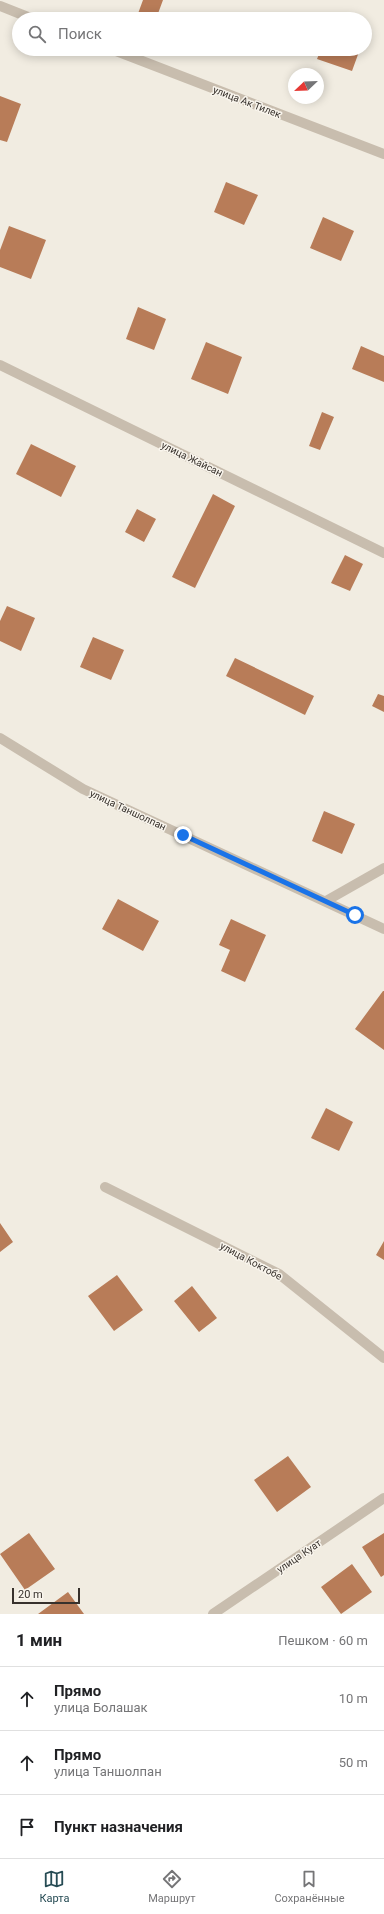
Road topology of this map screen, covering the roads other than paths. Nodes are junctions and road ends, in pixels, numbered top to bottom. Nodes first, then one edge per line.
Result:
1 (0, 6) edge
2 (15, 12) edge
3 (128, 56) edge
4 (384, 154) edge
5 (0, 365) edge
6 (384, 553) edge
7 (0, 738) edge
8 (384, 868) edge
9 (326, 901) junction
10 (384, 929) edge
11 (105, 1186) dead end
12 (384, 1358) edge
13 (384, 1498) edge
14 (213, 1614) edge

1 - 2 street
3 - 4 street, улица Ак Тилек
5 - 6 street, улица Жайсан
7 - 9 street, улица Таншолпан
8 - 9 street
9 - 10 street, улица Таншолпан
11 - 12 street, улица Коктобе
13 - 14 street, улица Куат

